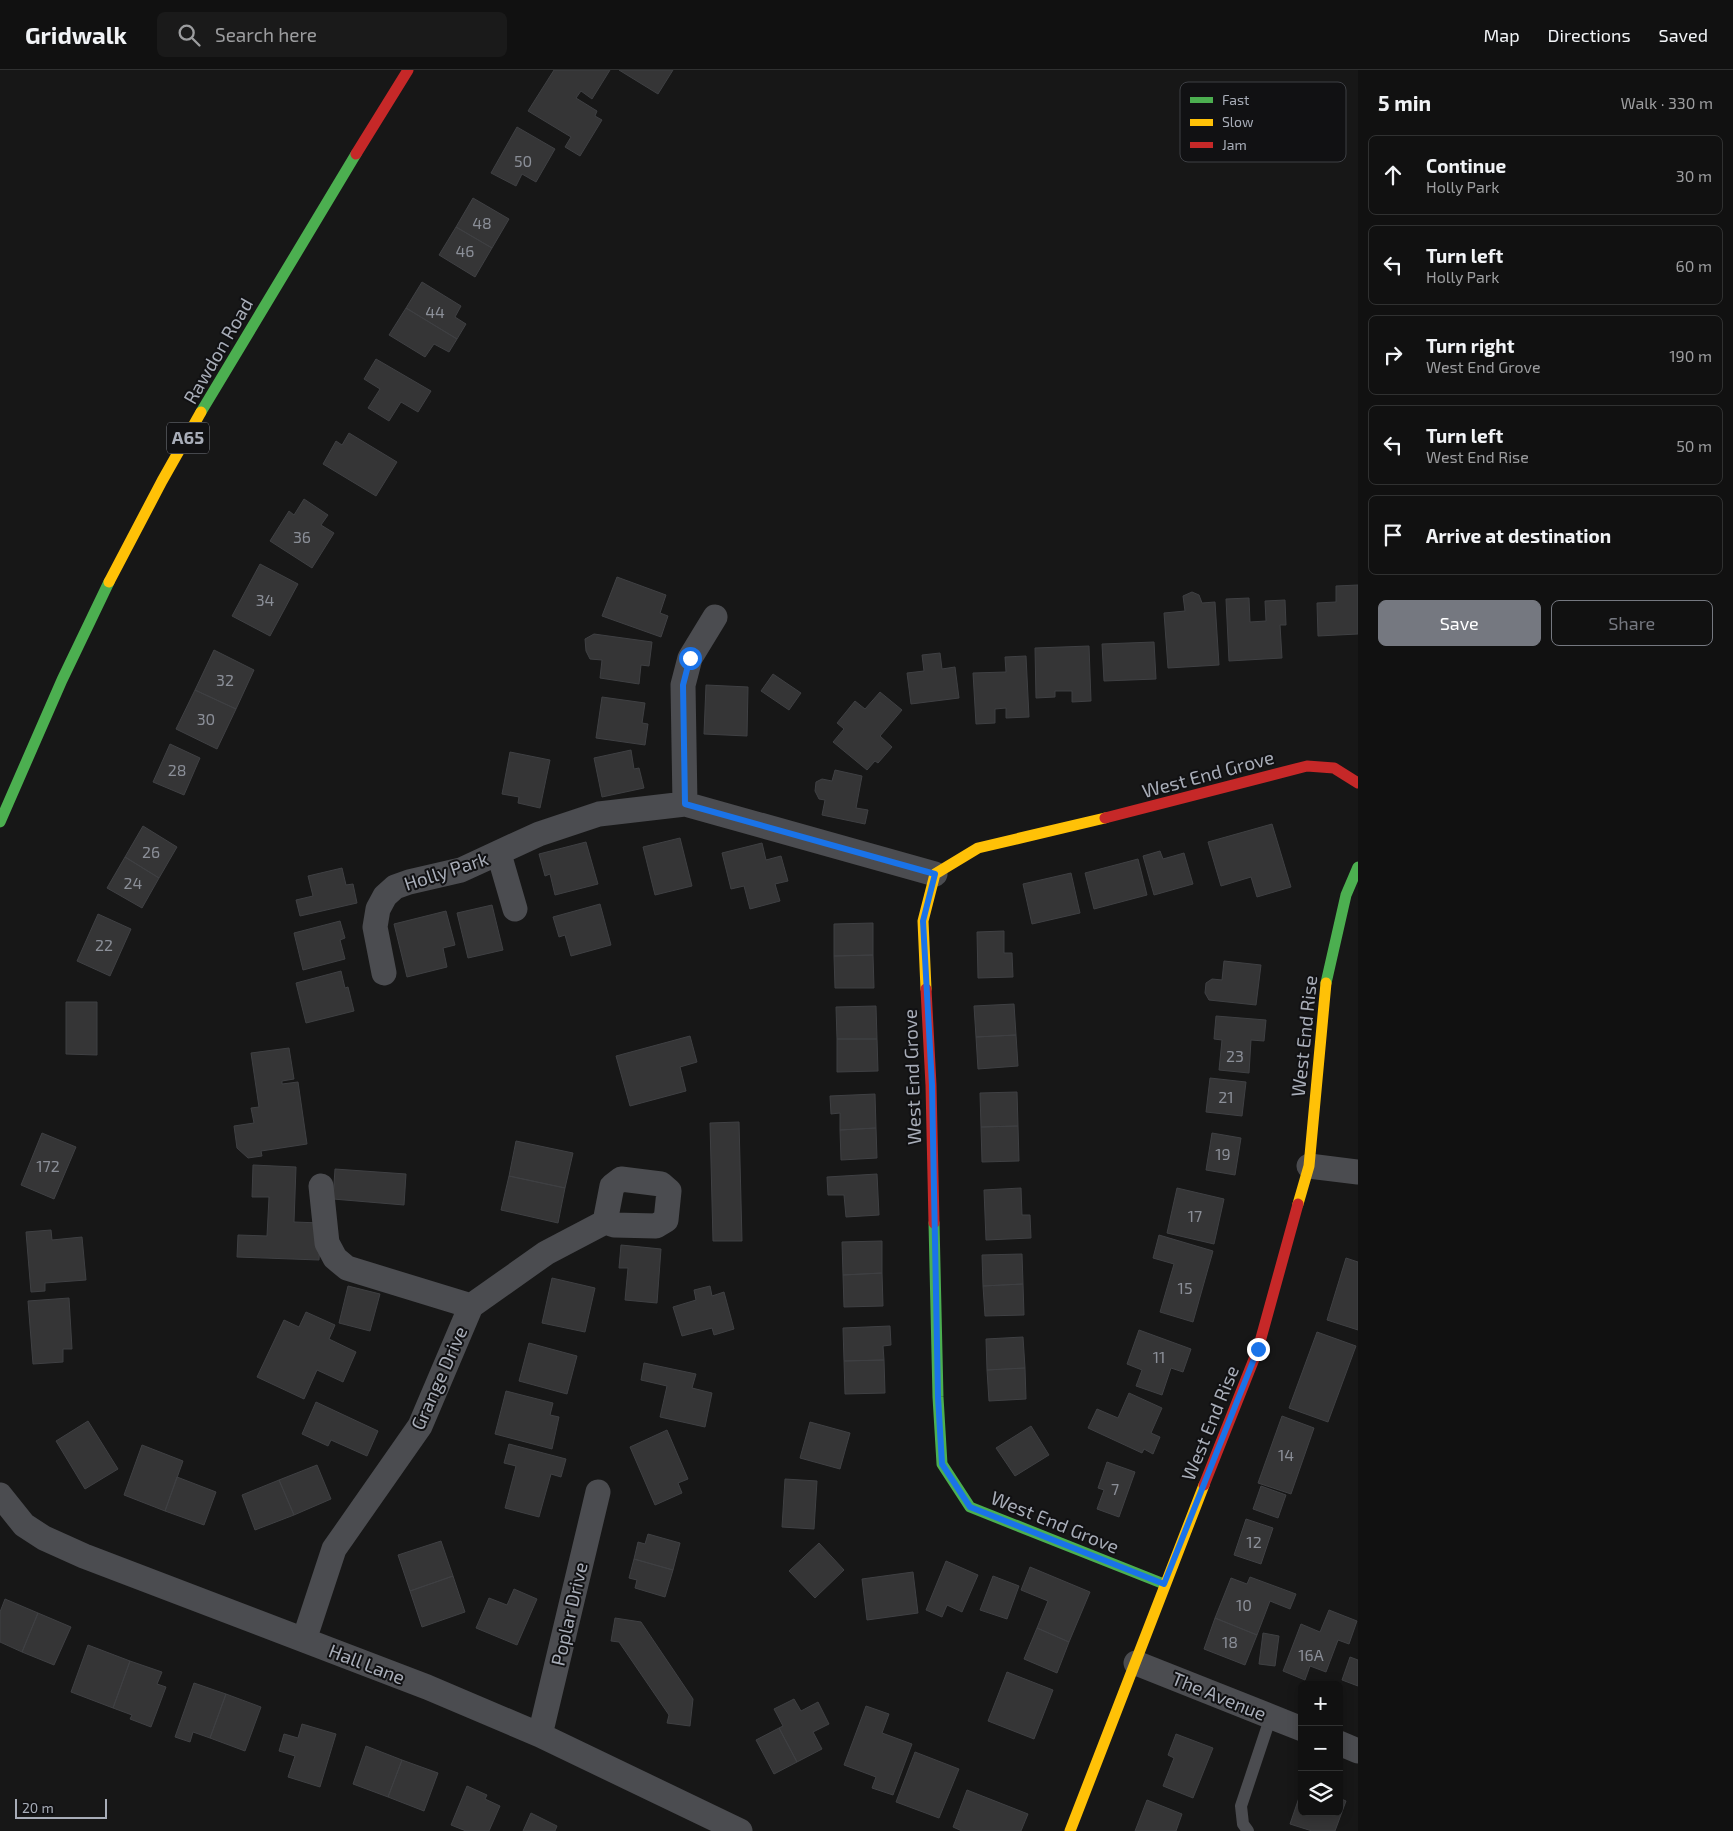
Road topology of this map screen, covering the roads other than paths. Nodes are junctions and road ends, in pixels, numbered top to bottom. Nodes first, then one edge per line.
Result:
1 (408, 70) edge
2 (715, 617) dead end
3 (1358, 783) edge
4 (685, 804) junction
5 (0, 822) edge
6 (499, 854) junction
7 (1358, 867) edge
8 (935, 874) junction
9 (515, 909) dead end
10 (384, 973) dead end
11 (1309, 1166) junction
12 (1358, 1172) edge
13 (322, 1186) dead end
14 (605, 1222) dead end
15 (471, 1306) junction
16 (598, 1492) dead end
17 (0, 1495) edge
18 (1164, 1584) junction
19 (304, 1640) junction
20 (1136, 1663) junction
21 (1271, 1716) junction
22 (1298, 1727) edge
23 (540, 1735) junction
24 (1343, 1745) edge
25 (1358, 1751) edge
26 (740, 1831) edge
27 (1070, 1831) edge
28 (1248, 1831) edge

1 - 5 street, Rawdon Road / A65
2 - 4 street
3 - 8 street, West End Grove
4 - 6 street, Holly Park
4 - 8 street, Holly Park
6 - 9 street, Holly Park
6 - 10 street, Holly Park
7 - 11 street, West End Rise
8 - 18 street, West End Grove
11 - 12 street
11 - 18 street, West End Rise
13 - 15 street, Grange Drive
14 - 15 street
15 - 19 street, Grange Drive
16 - 23 street, Poplar Drive
17 - 19 street, Hall Lane
18 - 20 street, West End Rise
19 - 23 street, Hall Lane
20 - 21 street, The Avenue
20 - 27 street, West End Rise
21 - 22 street, The Avenue
21 - 28 lane
23 - 26 street, Hall Lane
24 - 25 street

